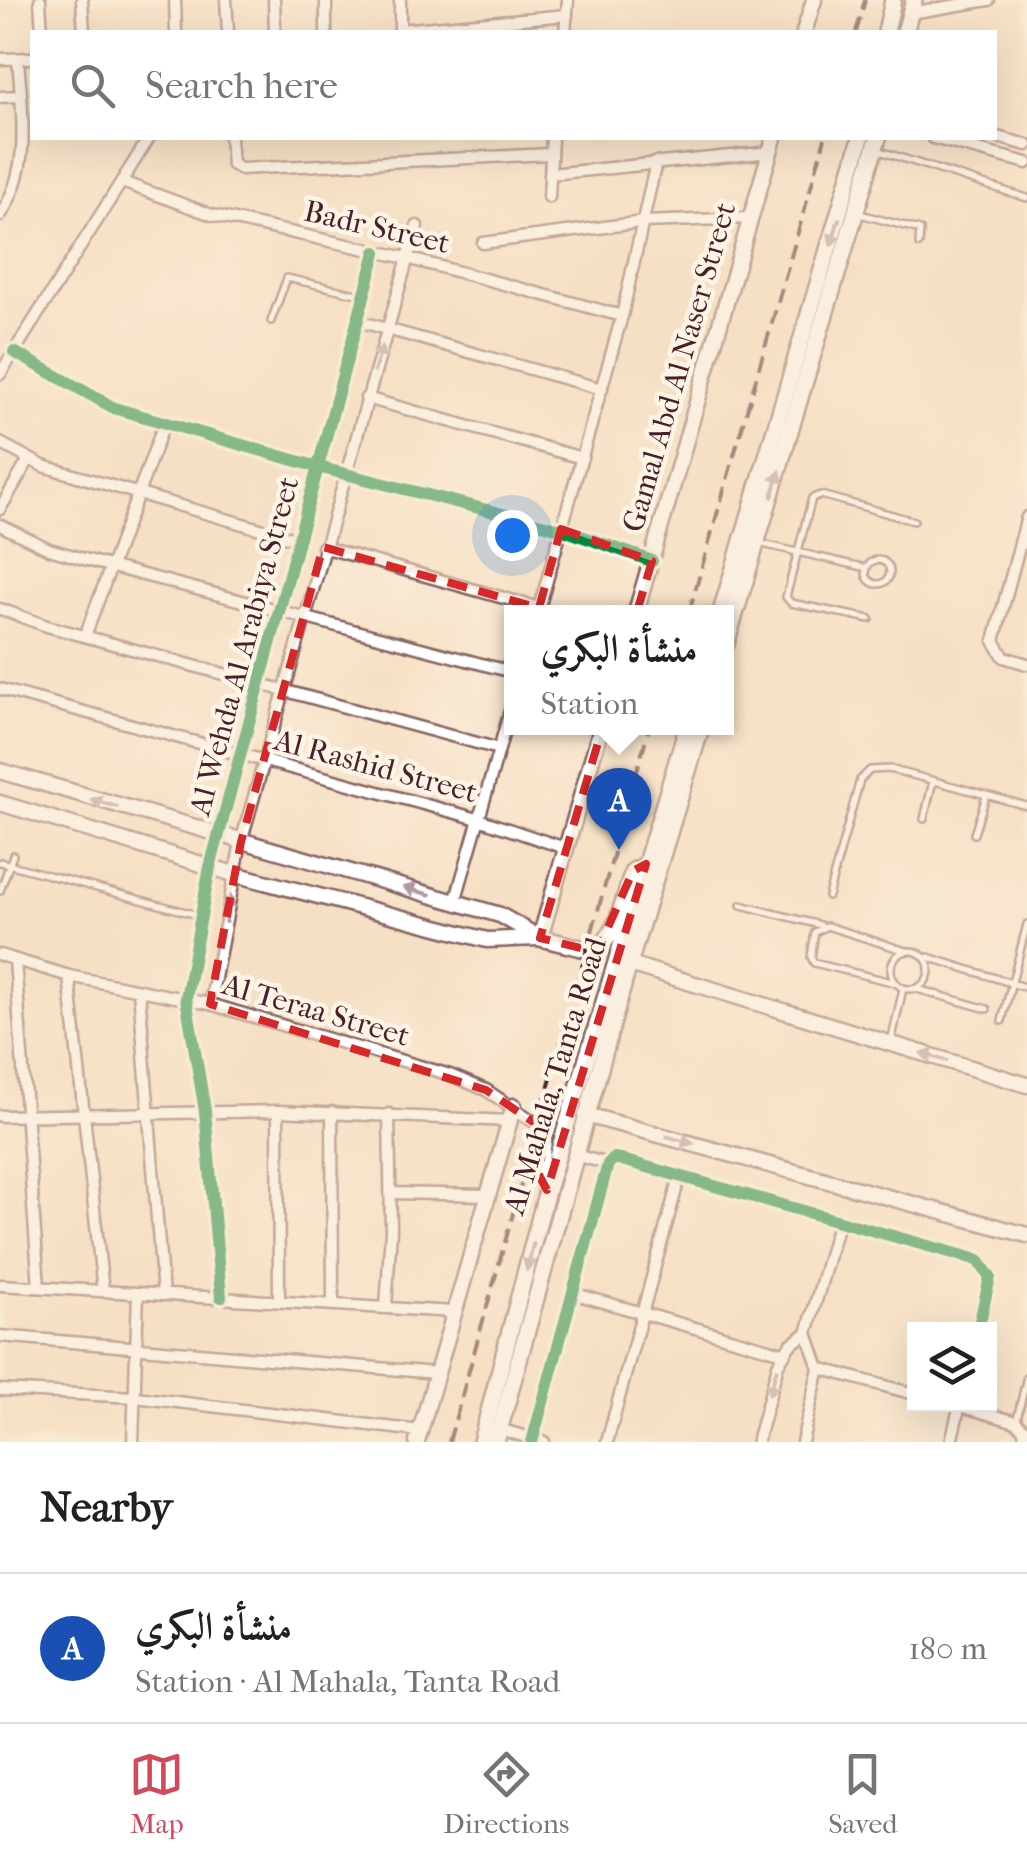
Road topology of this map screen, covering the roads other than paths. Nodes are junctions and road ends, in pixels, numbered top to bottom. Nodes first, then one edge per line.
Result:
1 (40, 0) edge
2 (82, 0) edge
3 (175, 0) edge
4 (226, 0) edge
5 (274, 0) edge
6 (326, 0) edge
7 (400, 0) edge
8 (568, 0) edge
9 (814, 0) edge
10 (893, 0) edge
11 (988, 0) edge
12 (912, 7) edge
13 (567, 14) junction
14 (42, 30) edge
15 (84, 30) edge
16 (176, 30) edge
17 (228, 30) edge
18 (275, 30) edge
19 (326, 30) edge
20 (400, 30) edge
21 (410, 30) edge
22 (565, 30) edge
23 (805, 30) edge
24 (886, 30) edge
25 (30, 58) edge
26 (0, 59) edge
27 (18, 59) junction
28 (20, 96) junction
29 (0, 97) edge
30 (997, 137) edge
31 (149, 140) edge
32 (230, 140) edge
33 (552, 140) edge
34 (860, 140) edge
35 (941, 140) edge
36 (876, 143) edge
37 (772, 145) edge
38 (1027, 145) edge
39 (551, 154) junction
40 (656, 162) junction
41 (1027, 163) edge
42 (550, 174) junction
43 (122, 182) junction
44 (549, 197) dead end
45 (1027, 198) edge
46 (859, 214) junction
47 (0, 216) edge
48 (750, 218) junction
49 (643, 222) junction
50 (417, 226) dead end
51 (482, 243) dead end
52 (919, 244) dead end
53 (376, 252) junction
54 (408, 258) junction
55 (364, 296) junction
56 (622, 316) junction
57 (358, 321) junction
58 (271, 322) dead end
59 (387, 328) junction
60 (14, 352) junction
61 (0, 374) edge
62 (602, 388) junction
63 (366, 398) junction
64 (164, 424) junction
65 (0, 444) edge
66 (582, 458) junction
67 (28, 460) junction
68 (318, 467) junction
69 (344, 474) junction
70 (136, 494) junction
71 (0, 509) edge
72 (1027, 517) edge
73 (914, 520) dead end
74 (0, 525) edge
75 (561, 529) junction
76 (1024, 539) edge
77 (298, 540) junction
78 (758, 543) junction
79 (324, 547) junction
80 (797, 552) junction
81 (652, 561) junction
82 (108, 566) junction
83 (867, 568) junction
84 (521, 605) edge
85 (539, 605) edge
86 (638, 605) edge
87 (723, 605) edge
88 (0, 609) edge
89 (279, 611) junction
90 (304, 618) junction
91 (734, 619) edge
92 (870, 619) dead end
93 (86, 636) junction
94 (1027, 664) edge
95 (504, 670) edge
96 (260, 683) junction
97 (0, 689) edge
98 (283, 689) junction
99 (504, 731) edge
100 (599, 735) edge
101 (685, 735) edge
102 (699, 735) edge
103 (499, 748) junction
104 (240, 755) junction
105 (263, 761) junction
106 (0, 771) edge
107 (934, 781) junction
108 (986, 796) junction
109 (0, 803) edge
110 (1027, 806) edge
111 (478, 819) junction
112 (924, 819) dead end
113 (974, 834) dead end
114 (219, 836) junction
115 (241, 842) junction
116 (565, 848) junction
117 (13, 856) dead end
118 (0, 862) edge
119 (10, 864) junction
120 (646, 864) junction
121 (210, 867) junction
122 (234, 874) junction
123 (0, 891) edge
124 (828, 896) dead end
125 (455, 902) junction
126 (741, 905) dead end
127 (201, 916) junction
128 (1027, 924) edge
129 (823, 926) junction
130 (540, 938) junction
131 (906, 951) junction
132 (0, 955) edge
133 (925, 957) junction
134 (15, 960) junction
135 (629, 964) junction
136 (70, 976) junction
137 (1012, 982) junction
138 (896, 983) junction
139 (903, 988) junction
140 (1027, 988) edge
141 (914, 989) junction
142 (139, 990) junction
143 (186, 998) junction
144 (210, 1004) junction
145 (987, 1009) dead end
146 (1002, 1021) dead end
147 (891, 1044) junction
148 (1027, 1085) edge
149 (205, 1111) junction
150 (278, 1111) junction
151 (332, 1112) junction
152 (147, 1114) junction
153 (389, 1114) junction
154 (512, 1114) junction
155 (87, 1115) junction
156 (586, 1115) junction
157 (0, 1116) edge
158 (28, 1116) junction
159 (574, 1156) junction
160 (608, 1164) junction
161 (680, 1175) junction
162 (547, 1190) junction
163 (391, 1193) junction
164 (488, 1195) junction
165 (839, 1220) junction
166 (1027, 1234) edge
167 (0, 1284) edge
168 (39, 1287) junction
169 (104, 1291) junction
170 (138, 1293) junction
171 (572, 1293) junction
172 (163, 1294) junction
173 (221, 1297) junction
174 (280, 1299) junction
175 (334, 1302) junction
176 (386, 1307) junction
177 (454, 1312) junction
178 (642, 1313) junction
179 (980, 1322) edge
180 (807, 1334) junction
181 (0, 1336) edge
182 (137, 1345) junction
183 (783, 1352) junction
184 (820, 1368) junction
185 (436, 1374) junction
186 (1027, 1376) edge
187 (0, 1390) edge
188 (907, 1392) edge
189 (135, 1397) junction
190 (957, 1412) edge
191 (982, 1412) edge
192 (1016, 1422) junction
193 (498, 1436) edge
194 (419, 1437) edge
195 (536, 1441) edge
196 (133, 1442) edge
197 (482, 1442) edge
198 (606, 1442) edge
199 (757, 1442) edge
200 (802, 1442) edge
201 (951, 1442) edge
202 (1024, 1442) edge

1 - 14 street
2 - 15 street
3 - 16 street
4 - 17 street
5 - 18 street
6 - 19 street
7 - 20 street
8 - 13 street
9 - 23 street
10 - 24 main road
11 - 12 street
13 - 21 street
13 - 22 street
25 - 27 street
26 - 27 street
27 - 28 street
28 - 29 street
28 - 47 street
30 - 38 street
31 - 43 street
32 - 39 street
33 - 39 street
34 -> 87 main road
35 - 41 street
36 - 45 lane
36 - 46 main road
37 - 40 street
37 - 48 street, Gamal Abd Al Naser Street
39 - 42 street
40 - 42 street
40 - 49 street
42 - 44 street
43 - 53 street, Badr Street
43 - 60 street
46 - 52 lane
78 -> 46 main road
48 - 49 street
48 - 81 street, Gamal Abd Al Naser Street
49 - 51 street
49 - 56 street
50 - 54 street, Al Wehda Al Arabiya Street
53 - 54 street, Badr Street
53 - 55 street, Al Wehda Al Arabiya Street
54 - 56 street, Badr Street
54 - 59 street, Al Wehda Al Arabiya Street
55 - 57 street, Al Wehda Al Arabiya Street
55 - 58 lane
56 - 62 street
57 - 59 street
57 - 68 street, Al Wehda Al Arabiya Street
59 - 62 street
63 -> 59 street, Al Wehda Al Arabiya Street
60 - 61 street
60 - 64 street
62 - 66 street
63 - 66 street
63 - 69 street, Al Wehda Al Arabiya Street
64 - 68 street
64 - 70 street
65 - 67 street
66 - 75 street
67 - 70 street
67 - 71 street
68 - 69 street
68 - 77 street, Al Wehda Al Arabiya Street
69 - 75 street
69 - 79 street, Al Wehda Al Arabiya Street
70 - 77 street
70 - 82 street
72 - 76 street
73 - 80 lane
74 - 82 street
75 - 81 street
75 - 85 street
76 - 94 street
77 - 89 street, Al Wehda Al Arabiya Street
78 - 80 lane
78 - 91 main road
79 - 84 street
79 - 90 street, Al Wehda Al Arabiya Street
80 - 83 lane
80 - 92 lane
81 - 86 street, Gamal Abd Al Naser Street
82 - 89 street
82 - 93 street
83 - 83 lane
88 - 93 street
89 - 90 street
89 - 96 street, Al Wehda Al Arabiya Street
90 - 95 street
90 - 98 street, Al Wehda Al Arabiya Street
93 - 96 street
96 - 98 street
96 - 104 street, Al Wehda Al Arabiya Street
97 - 104 street, Al Rashid Street
98 - 103 street
98 - 105 street, Al Wehda Al Arabiya Street
99 - 103 street
100 - 116 street
101 - 120 main road, Al Mahala, Tanta Road
102 - 135 main road, Al Mahala, Tanta Road
103 - 111 street
104 - 105 street, Al Rashid Street
104 - 114 street, Al Wehda Al Arabiya Street
105 - 111 street, Al Rashid Street
105 - 115 street, Al Wehda Al Arabiya Street
114 -> 106 street
107 - 108 lane
107 - 112 lane
107 - 124 lane
108 - 110 lane
108 - 113 lane
109 - 121 street
111 - 116 street, Al Rashid Street
111 - 125 street
114 - 115 street
114 - 121 street, Al Wehda Al Arabiya Street
115 - 122 street, Al Wehda Al Arabiya Street
125 -> 115 street
116 - 130 street
117 - 119 lane
118 - 119 lane
119 - 123 lane
119 - 127 lane
120 - 130 main road
120 - 162 main road, Al Mahala, Tanta Road
121 - 122 street
121 - 127 street, Al Wehda Al Arabiya Street
122 - 130 street
144 -> 122 street, Al Wehda Al Arabiya Street
125 - 130 street
126 - 129 lane
127 - 143 street, Al Wehda Al Arabiya Street
128 - 137 lane
129 - 131 lane
129 - 138 lane
131 - 133 lane
131 - 138 lane
132 - 134 street, Al Teraa Street
133 - 137 lane
133 - 141 lane
134 - 136 street, Al Teraa Street
134 - 158 street
135 - 147 street
135 - 156 main road, Al Mahala, Tanta Road
136 - 142 street, Al Teraa Street
136 - 155 street
137 - 140 lane
137 - 146 lane
138 - 139 lane
139 - 141 lane
139 - 147 lane
141 - 145 lane
142 - 143 street, Al Teraa Street
142 - 152 street
143 - 144 street, Al Teraa Street
143 - 149 street, Al Wehda Al Arabiya Street
144 - 154 street, Al Teraa Street
148 -> 147 street
149 - 150 street
149 - 152 street
149 - 173 street, Al Wehda Al Arabiya Street
150 - 151 street
150 - 174 street
151 - 153 street
151 - 175 street
152 - 155 street
152 - 172 street
153 - 154 street
153 - 163 street
154 - 162 street, Al Teraa Street
154 - 164 street
155 - 158 street
155 - 169 street
156 - 159 main road, Al Mahala, Tanta Road
156 -> 166 street
157 - 158 street
158 - 168 street
159 - 160 street
159 - 193 main road, Al Mahala, Tanta Road
160 - 161 street
160 - 171 street
161 - 165 street
161 - 178 street
162 -> 197 main road, Al Mahala, Tanta Road
163 - 164 street
163 - 176 street
164 - 177 street
165 - 179 street
165 - 180 street
167 - 168 street
168 - 169 street
169 - 170 street
170 - 172 street
170 - 182 street
171 - 178 street
171 - 195 street
172 - 173 street
173 - 174 street
174 - 175 street
175 - 176 street
176 - 177 street
177 - 185 street
178 - 183 street
178 - 198 street
180 - 183 street
180 - 184 street
181 - 182 street
182 - 185 street
182 - 189 street
183 -> 199 street
184 - 188 street
184 - 200 street
185 - 194 street
186 - 192 lane
187 - 189 street
189 - 194 street
189 - 196 street
190 - 201 street
191 - 192 street
192 - 202 street
193 - 195 street

